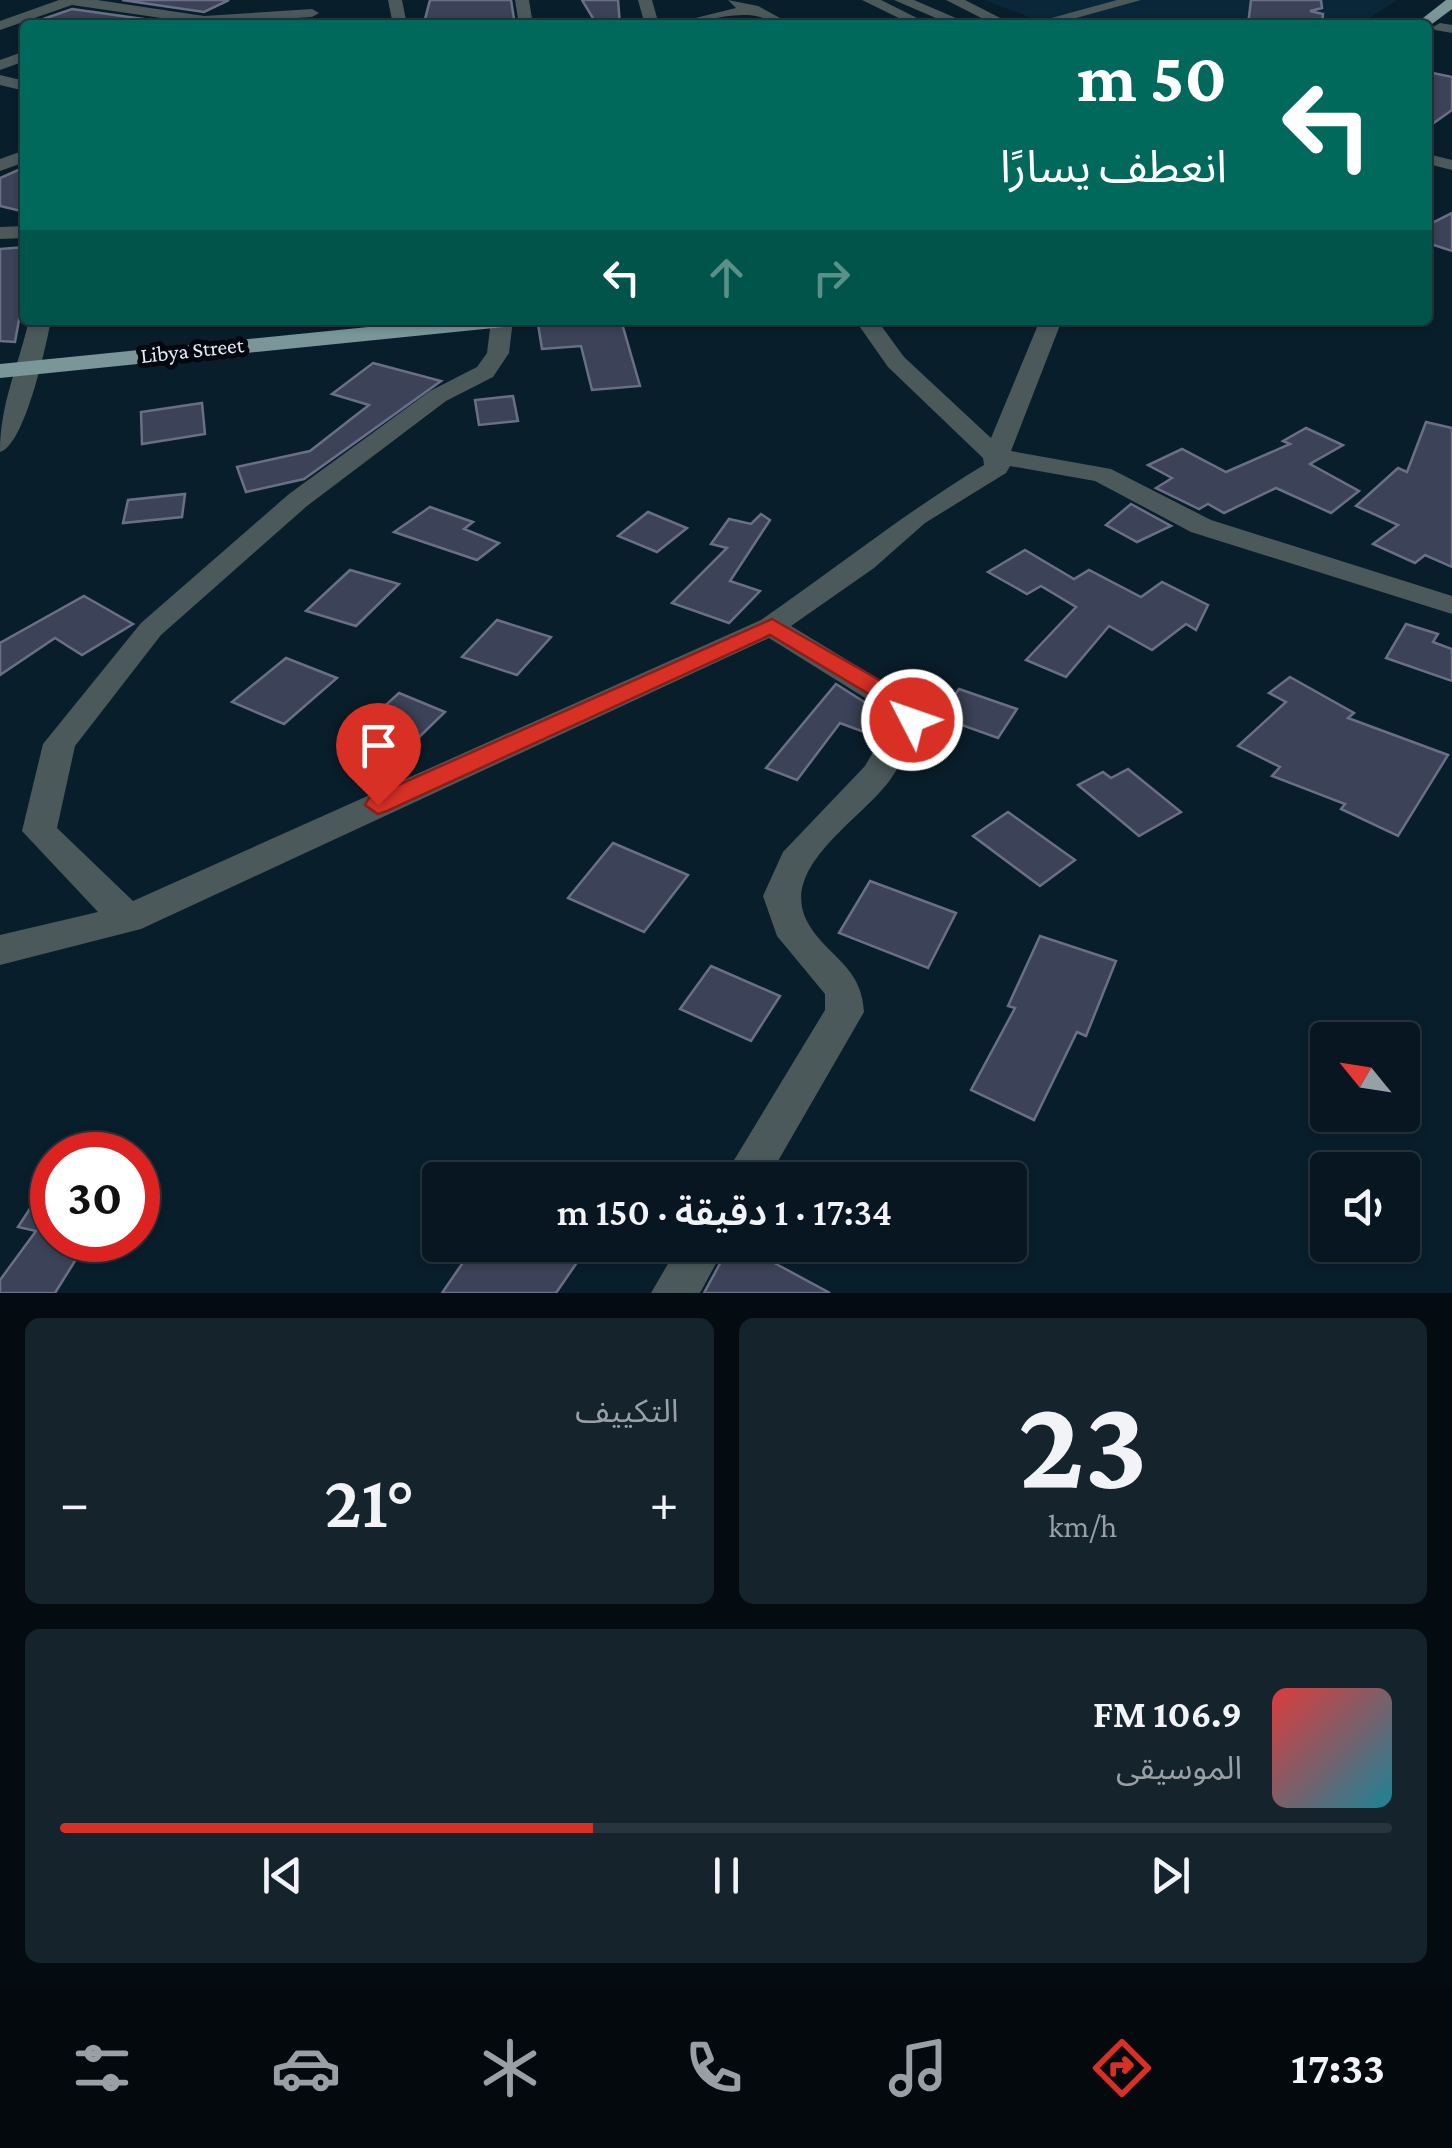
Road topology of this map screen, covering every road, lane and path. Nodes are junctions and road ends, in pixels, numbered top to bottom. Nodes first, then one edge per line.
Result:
1 (70, 0) edge
2 (166, 0) edge
3 (326, 0) edge
4 (727, 0) edge
5 (868, 0) edge
6 (902, 0) edge
7 (953, 0) edge
8 (1134, 0) edge
9 (1452, 2) edge
10 (1084, 6) edge
11 (753, 9) junction
12 (137, 11) junction
13 (312, 13) junction
14 (114, 20) edge
15 (188, 20) edge
16 (224, 20) edge
17 (302, 20) edge
18 (699, 20) edge
19 (776, 20) edge
20 (914, 20) edge
21 (952, 20) edge
22 (996, 20) edge
23 (1046, 20) edge
24 (1427, 20) edge
25 (0, 26) edge
26 (39, 325) edge
27 (453, 325) edge
28 (502, 325) edge
29 (870, 325) edge
30 (1049, 325) edge
31 (30, 367) junction
32 (0, 371) edge
33 (0, 444) edge
34 (996, 456) junction
35 (1452, 605) edge
36 (772, 626) junction
37 (128, 919) junction
38 (0, 950) edge
39 (755, 1162) edge
40 (693, 1262) edge
41 (674, 1293) edge

1 - 12 street
1 - 25 street
2 - 12 street
3 - 13 street
4 - 11 street
5 - 20 street
6 - 21 street
7 - 22 street
8 - 10 street
9 - 24 main road
10 - 23 street
11 - 18 street
11 - 19 street
12 - 14 street
12 - 15 street
13 - 16 street
13 - 17 street
26 - 31 street
27 - 31 main road, Libya Street
28 - 37 street
29 - 34 street
30 - 34 street
31 - 32 main road, Libya Street
31 - 33 street
34 - 35 street
34 - 36 street
36 - 37 street
36 - 39 street
37 - 38 street
40 - 41 street

